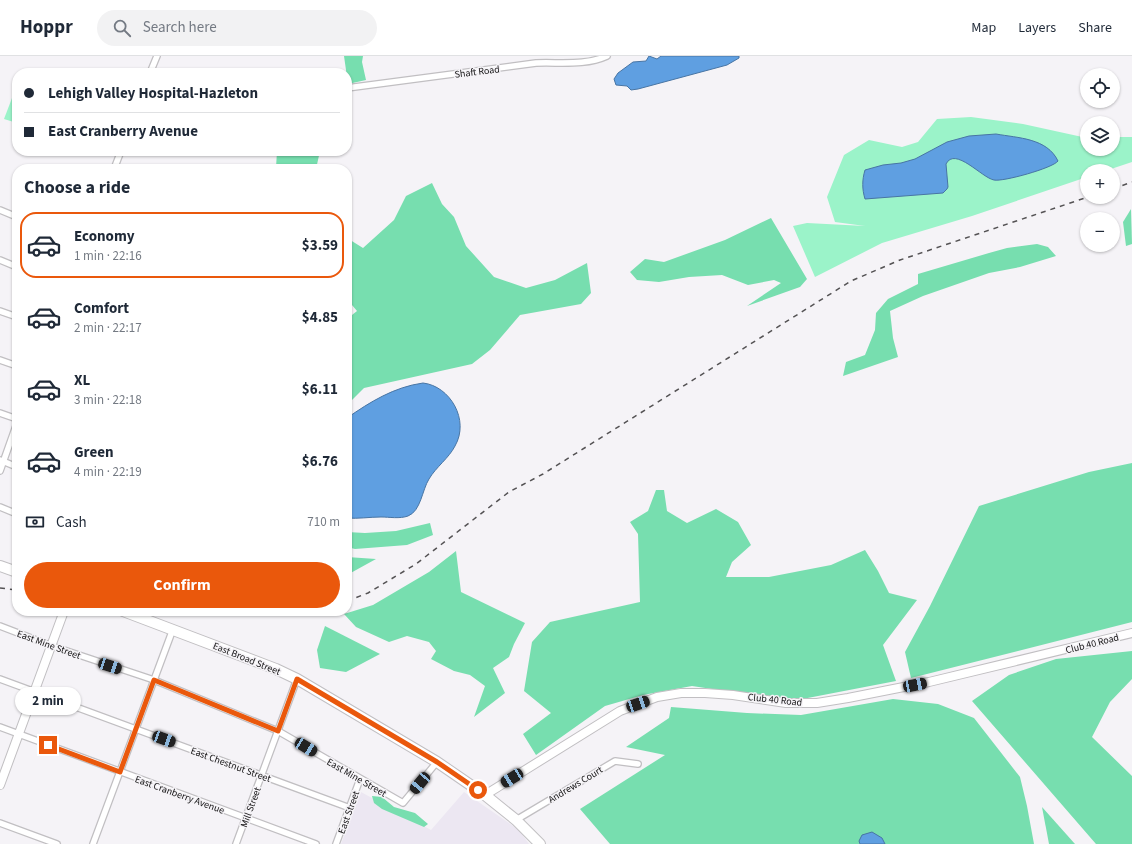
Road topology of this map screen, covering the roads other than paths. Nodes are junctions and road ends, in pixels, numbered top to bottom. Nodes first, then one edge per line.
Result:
1 (157, 56) edge
2 (607, 56) edge
3 (152, 68) edge
4 (352, 87) edge
5 (0, 210) edge
6 (12, 215) edge
7 (0, 260) edge
8 (12, 265) edge
9 (0, 311) edge
10 (12, 315) edge
11 (0, 360) edge
12 (12, 364) edge
13 (0, 413) edge
14 (12, 417) edge
15 (12, 436) edge
16 (2, 461) edge
17 (12, 464) edge
18 (0, 471) edge
19 (0, 507) edge
20 (12, 512) edge
21 (0, 566) edge
22 (12, 570) edge
23 (62, 616) edge
24 (136, 616) edge
25 (0, 626) edge
26 (173, 630) junction
27 (1132, 633) edge
28 (52, 646) junction
29 (0, 679) edge
30 (297, 679) junction
31 (154, 680) junction
32 (35, 692) junction
33 (0, 727) edge
34 (136, 729) junction
35 (278, 731) junction
36 (19, 734) junction
37 (437, 762) junction
38 (638, 764) dead end
39 (120, 772) junction
40 (262, 776) junction
41 (360, 779) junction
42 (0, 784) edge
43 (486, 795) junction
44 (350, 808) junction
45 (246, 818) junction
46 (516, 820) junction
47 (0, 823) edge
48 (57, 844) edge
49 (93, 844) edge
50 (236, 844) edge
51 (316, 844) edge
52 (336, 844) edge
53 (540, 844) edge

1 - 3 street
2 - 4 street, Shaft Road
5 - 6 street
7 - 8 street
9 - 10 street
11 - 12 street
13 - 14 street
15 - 16 street
16 - 17 street
16 - 18 street
19 - 20 street
21 - 22 highway
23 - 28 street
24 - 26 highway, East Broad Street
25 - 28 street, East Mine Street
26 - 30 highway, East Broad Street
26 - 31 street
27 - 43 street, Club 40 Road
28 - 31 street, East Mine Street
28 - 32 street
29 - 32 street, East Chestnut Street
30 - 35 street, Mill Street
30 - 37 highway, East Broad Street
31 - 34 street
31 - 35 street, East Mine Street
32 - 34 street, East Chestnut Street
32 - 36 street
33 - 36 street, East Cranberry Avenue
34 - 39 street
34 - 40 street, East Chestnut Street
35 - 40 street, Mill Street
35 - 41 street, East Mine Street
36 - 39 street, East Cranberry Avenue
36 - 42 street
37 - 41 street, East Mine Street
37 - 43 highway, East Broad Street
38 - 46 street, Andrews Court
39 - 45 street, East Cranberry Avenue
39 - 49 street
40 - 44 street, East Chestnut Street
40 - 45 street, Mill Street
41 - 44 street, East Street
43 - 46 highway, East Broad Street
44 - 52 street, East Street
45 - 50 street, Mill Street
45 - 51 street, East Cranberry Avenue
46 - 53 highway, East Broad Street
47 - 48 street

